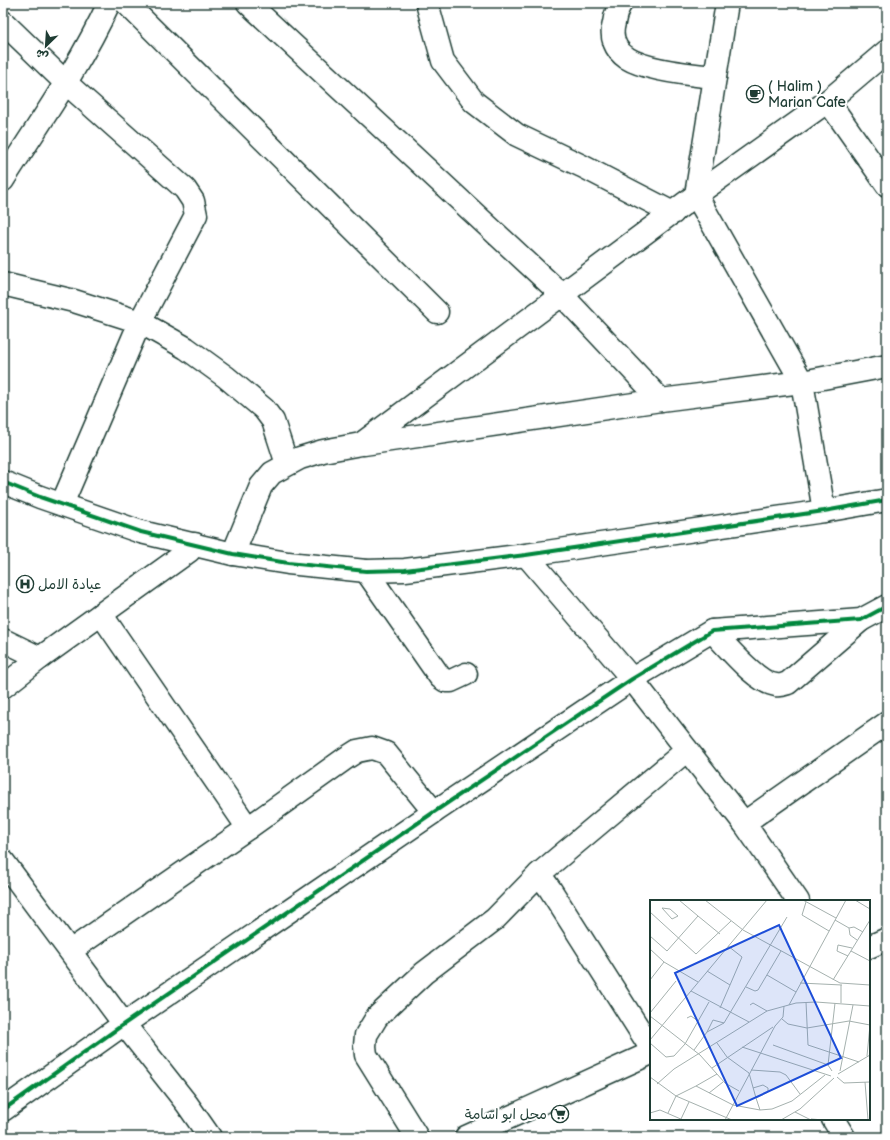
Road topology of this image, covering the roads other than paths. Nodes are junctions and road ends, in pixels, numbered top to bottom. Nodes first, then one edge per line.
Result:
1 (109, 3) edge
2 (126, 3) edge
3 (248, 3) edge
4 (427, 3) edge
5 (621, 3) edge
6 (727, 3) edge
7 (3, 22) edge
8 (887, 51) edge
9 (715, 77) junction
10 (66, 83) junction
11 (828, 100) junction
12 (3, 180) edge
13 (887, 185) edge
14 (696, 195) junction
15 (673, 213) junction
16 (3, 284) edge
17 (562, 295) junction
18 (437, 312) dead end
19 (140, 322) junction
20 (887, 366) edge
21 (802, 382) junction
22 (661, 400) junction
23 (362, 444) junction
24 (287, 464) junction
25 (3, 482) edge
26 (887, 500) edge
27 (62, 504) junction
28 (824, 511) junction
29 (195, 544) junction
30 (232, 554) junction
31 (526, 555) junction
32 (366, 571) junction
33 (887, 606) edge
34 (101, 614) junction
35 (861, 620) junction
36 (712, 630) junction
37 (3, 640) edge
38 (40, 658) junction
39 (466, 674) dead end
40 (632, 679) junction
41 (3, 687) edge
42 (886, 725) edge
43 (687, 750) junction
44 (434, 812) junction
45 (744, 823) junction
46 (248, 828) junction
47 (3, 861) edge
48 (539, 874) junction
49 (797, 900) edge
50 (887, 939) edge
51 (870, 947) edge
52 (70, 951) junction
53 (124, 1024) junction
54 (650, 1046) edge
55 (650, 1053) edge
56 (3, 1110) edge
57 (834, 1120) edge
58 (210, 1137) edge
59 (417, 1137) edge
60 (466, 1137) edge
61 (844, 1137) edge

1 - 10 street
2 - 18 street
3 - 17 street
4 - 15 street
5 - 9 street
6 - 9 street
7 - 10 street
8 - 11 street
9 - 14 street
10 - 12 street
10 - 19 street
11 - 13 street
11 - 14 street
14 - 15 street
14 - 21 street
15 - 17 street
16 - 19 street
17 - 22 street
17 - 23 street
19 - 24 street
19 - 27 street
20 - 21 street
21 - 22 street
21 - 28 street
22 - 23 street
23 - 24 street
24 - 30 street
25 - 27 street
26 - 28 street
27 - 29 street
28 - 31 street
29 - 30 street
29 - 34 street
30 - 32 street
31 - 32 street
31 - 40 street
32 - 39 street
33 - 35 street
34 - 38 street
34 - 46 street
35 - 36 street
35 - 36 street
36 - 40 street
37 - 38 street
38 - 41 street
40 - 43 street
40 - 44 street
42 - 45 street
43 - 45 street
43 - 48 street
44 - 46 street
44 - 53 street
45 - 49 street
46 - 52 street
47 - 52 street
48 - 54 street
48 - 59 street
50 - 51 street
52 - 53 street
53 - 56 street
53 - 58 street
55 - 60 street
57 - 61 street

